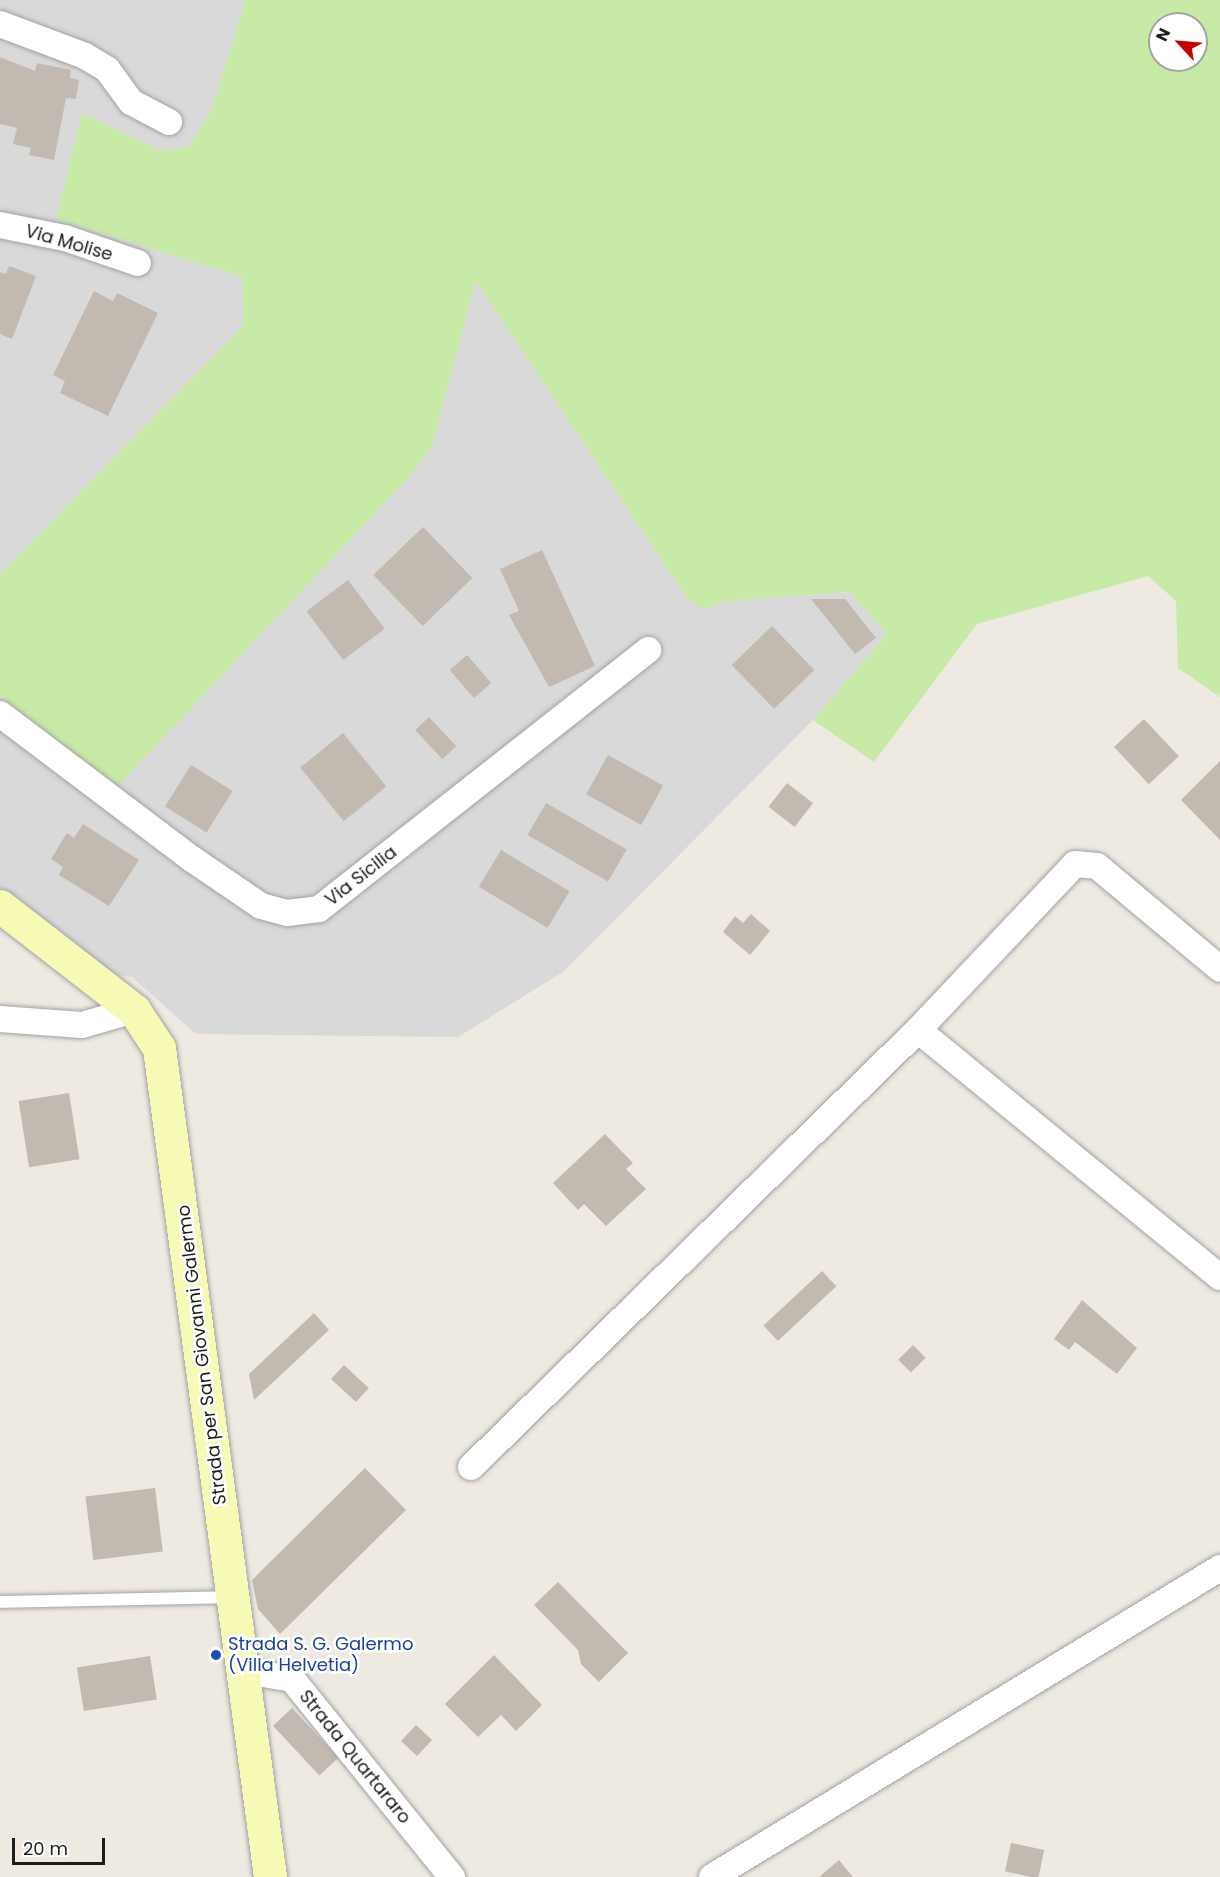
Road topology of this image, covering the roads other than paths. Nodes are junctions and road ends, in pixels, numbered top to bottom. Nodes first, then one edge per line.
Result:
1 (0, 24) edge
2 (169, 122) dead end
3 (0, 225) edge
4 (138, 263) dead end
5 (648, 650) dead end
6 (0, 714) edge
7 (0, 906) edge
8 (1220, 969) edge
9 (134, 1010) junction
10 (0, 1019) edge
11 (918, 1030) junction
12 (1220, 1277) edge
13 (471, 1467) dead end
14 (1220, 1568) edge
15 (231, 1597) junction
16 (0, 1602) edge
17 (240, 1670) junction
18 (270, 1877) edge
19 (452, 1877) edge
20 (712, 1877) edge

1 - 2 street
3 - 4 street, Via Molise
5 - 6 street, Via Sicilia
7 - 9 main road, Strada per San Giovanni Galermo
8 - 11 street
9 - 10 street
9 - 15 main road, Strada per San Giovanni Galermo
11 - 12 street
11 - 13 street
14 - 20 street
15 - 16 lane
15 - 17 main road, Strada per San Giovanni Galermo
17 - 18 main road, Strada per San Giovanni Galermo
17 - 19 street, Strada Quartararo

